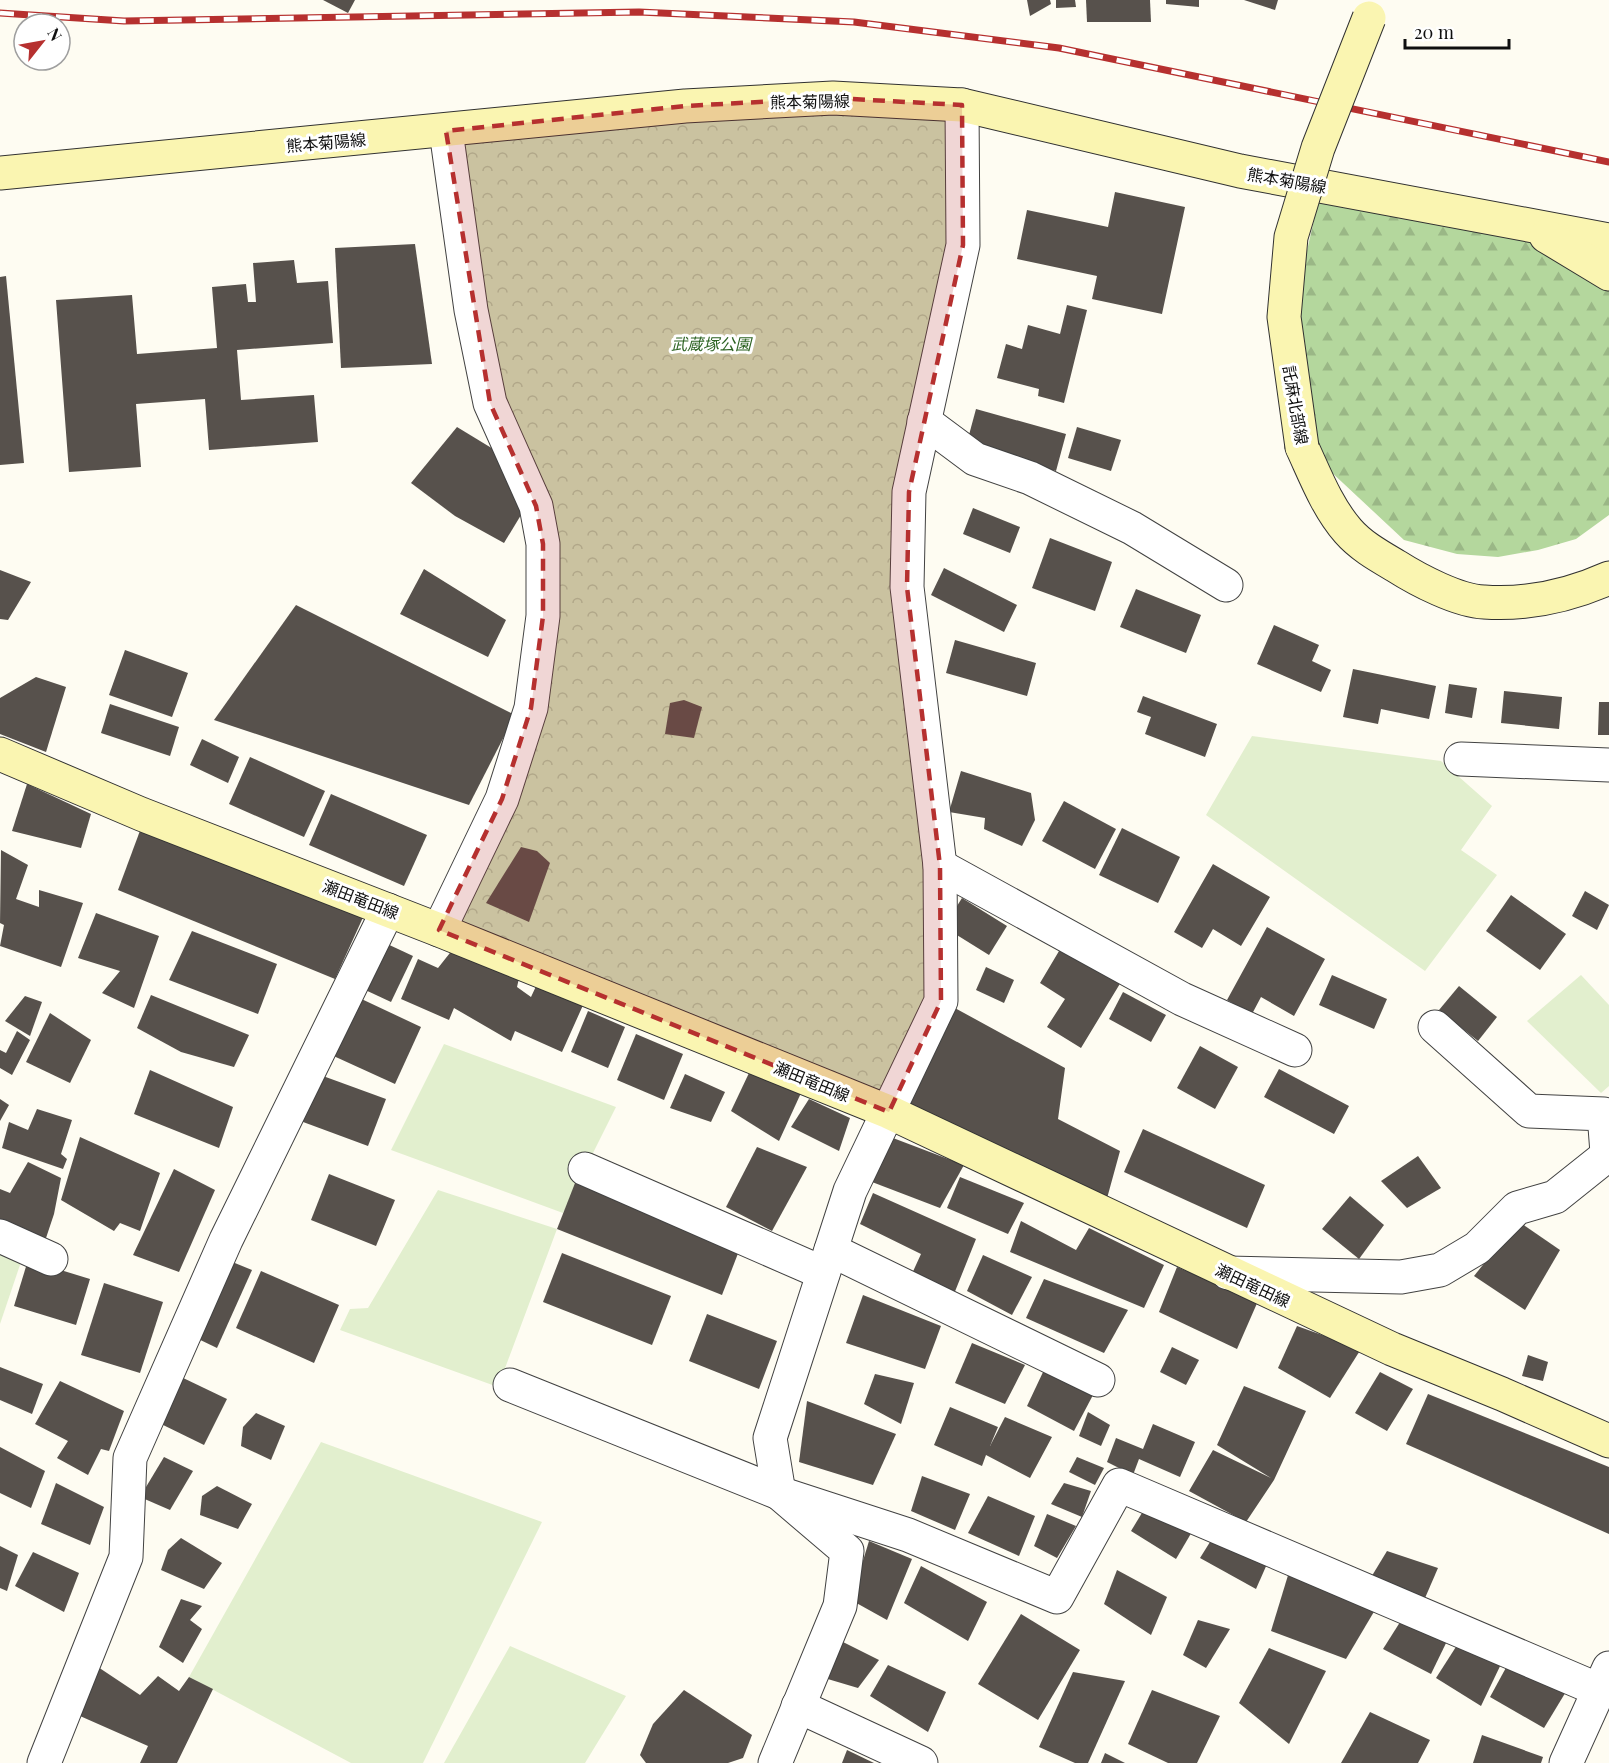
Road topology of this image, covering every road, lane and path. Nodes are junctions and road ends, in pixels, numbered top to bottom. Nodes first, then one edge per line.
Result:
1 (1373, 9) edge
2 (962, 105) junction
3 (446, 131) junction
4 (0, 173) edge
5 (1526, 224) junction
6 (1609, 240) edge
7 (1609, 274) edge
8 (924, 421) junction
9 (1609, 578) edge
10 (1226, 585) dead end
11 (0, 754) edge
12 (1461, 759) dead end
13 (1609, 765) edge
14 (940, 866) junction
15 (388, 910) junction
16 (439, 930) junction
17 (1435, 1027) dead end
18 (1295, 1050) dead end
19 (889, 1112) junction
20 (1608, 1153) edge
21 (585, 1169) dead end
22 (0, 1236) edge
23 (51, 1259) dead end
24 (827, 1261) junction
25 (1228, 1273) junction
26 (1098, 1380) dead end
27 (510, 1385) dead end
28 (1609, 1442) edge
29 (779, 1493) junction
30 (1604, 1679) edge
31 (798, 1706) junction
32 (44, 1763) edge
33 (775, 1763) edge
34 (921, 1763) edge
35 (1566, 1763) edge

1 - 9 main road, 託麻北部線, bridge
2 - 3 main road, 熊本菊陽線
2 - 5 main road, 熊本菊陽線
2 - 8 street
3 - 4 main road, 熊本菊陽線
3 - 16 street
5 - 6 main road, 熊本菊陽線
5 - 7 main road
8 - 10 street
8 - 14 street
11 - 15 main road, 瀬田竜田線
12 - 13 street
14 - 18 street
14 - 19 street
15 - 16 main road, 瀬田竜田線
15 - 32 street
16 - 19 main road, 瀬田竜田線
17 - 20 street
19 - 24 street
19 - 25 main road, 瀬田竜田線
20 - 25 street
21 - 24 street
22 - 23 street
24 - 26 street
24 - 29 street
25 - 28 main road, 瀬田竜田線
27 - 29 street
29 - 30 street
29 - 31 street
30 - 35 street
31 - 33 street
31 - 34 street

